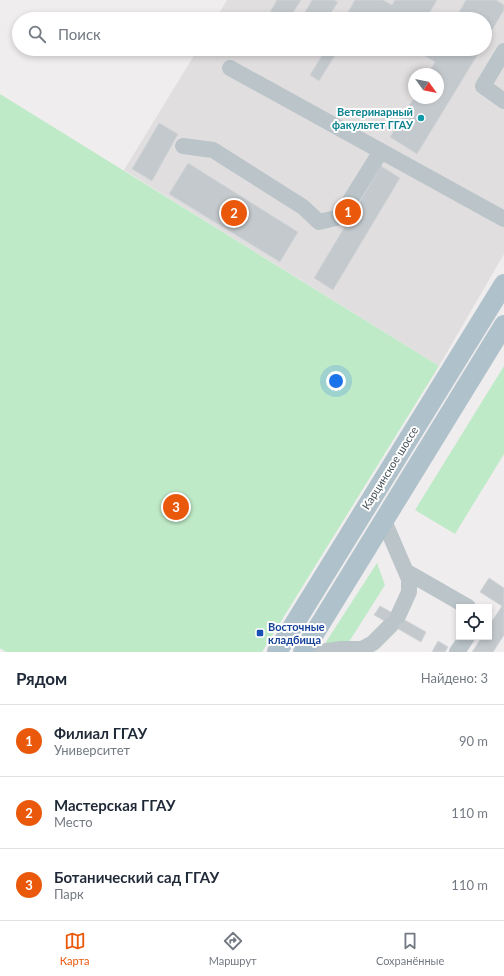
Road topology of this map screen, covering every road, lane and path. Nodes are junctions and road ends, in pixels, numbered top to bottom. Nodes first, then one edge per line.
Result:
1 (504, 51) edge
2 (230, 68) dead end
3 (504, 101) edge
4 (183, 146) dead end
5 (381, 151) junction
6 (504, 219) edge
7 (504, 284) edge
8 (504, 325) edge
9 (384, 521) junction
10 (406, 572) junction
11 (463, 604) edge
12 (464, 640) edge
13 (359, 651) edge
14 (277, 652) edge
15 (303, 652) edge
16 (321, 652) edge
17 (458, 652) edge

1 - 3 street
2 - 5 street
4 - 5 street
5 - 6 street
7 - 14 main road, Карцинское шоссе
8 - 9 main road, Карцинское шоссе
9 - 10 street
9 - 15 main road, Карцинское шоссе
10 - 11 street
10 - 13 street
12 - 17 street
13 - 16 street

